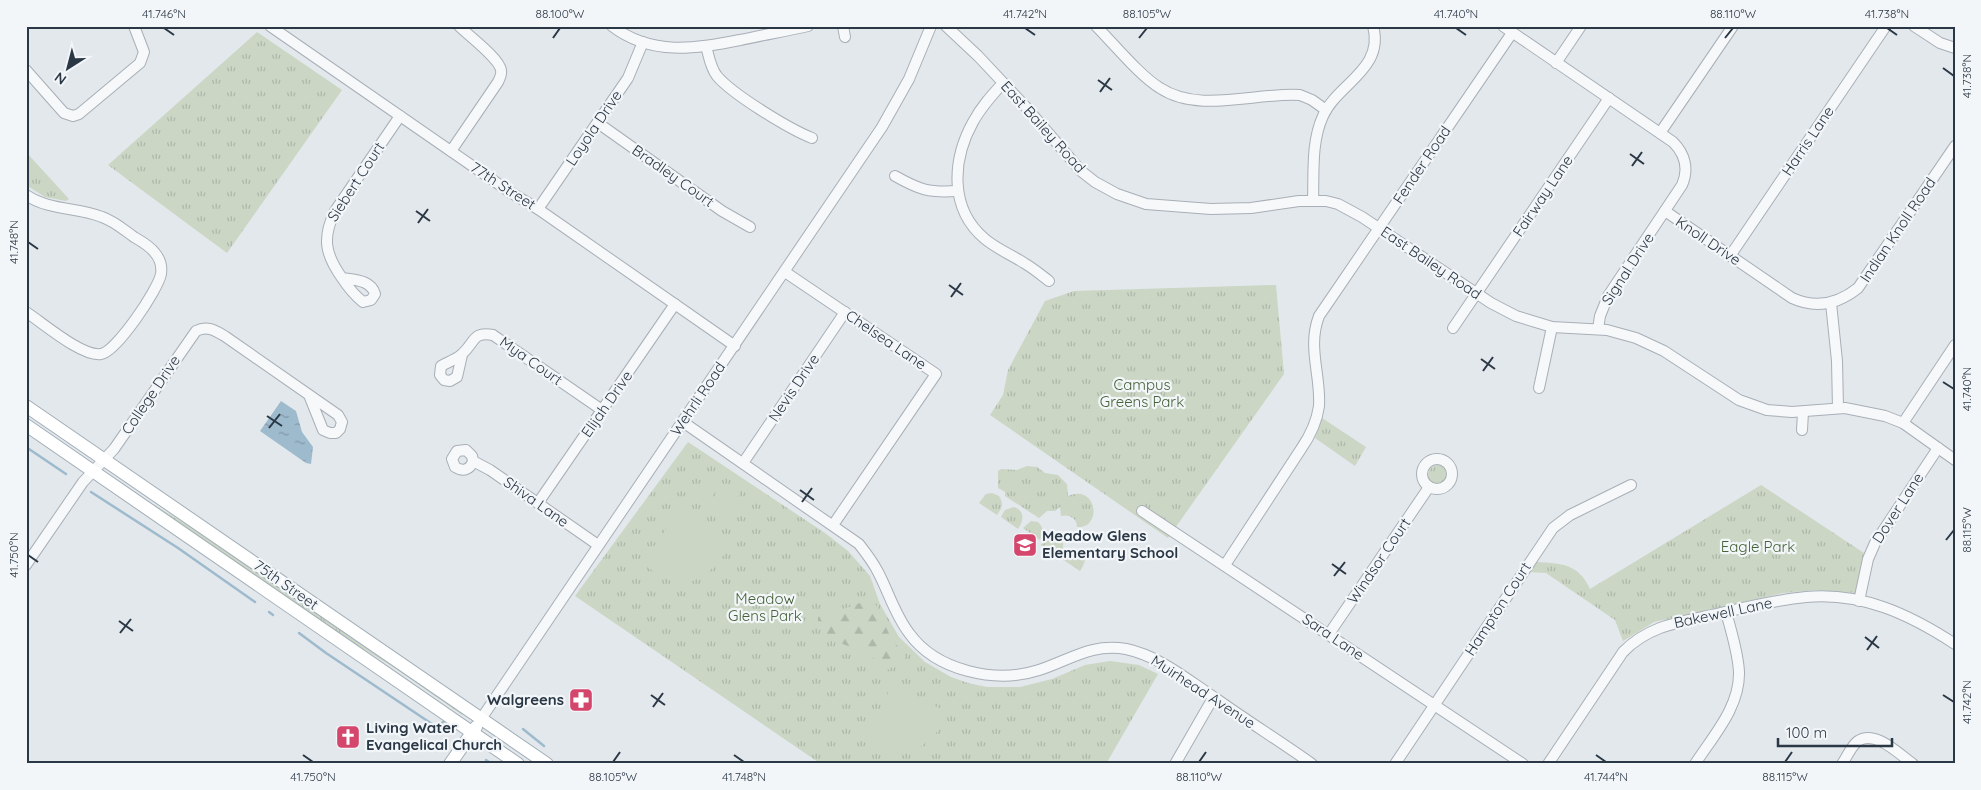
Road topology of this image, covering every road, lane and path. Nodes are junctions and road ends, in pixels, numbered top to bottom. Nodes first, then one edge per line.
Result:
1 (134, 26) edge
2 (270, 26) edge
3 (458, 26) edge
4 (612, 26) edge
5 (808, 26) edge
6 (843, 26) edge
7 (931, 26) edge
8 (946, 26) edge
9 (1096, 26) edge
10 (1373, 26) edge
11 (1503, 26) edge
12 (1581, 26) edge
13 (1733, 26) edge
14 (1886, 26) edge
15 (1914, 26) edge
16 (283, 30) edge
17 (1512, 33) junction
18 (845, 37) dead end
19 (643, 42) junction
20 (706, 46) junction
21 (1955, 48) edge
22 (1556, 63) junction
23 (26, 70) edge
24 (1003, 83) junction
25 (1608, 98) junction
26 (1326, 110) junction
27 (400, 116) junction
28 (598, 123) junction
29 (1660, 133) junction
30 (812, 138) dead end
31 (1955, 146) edge
32 (450, 151) junction
33 (895, 176) dead end
34 (957, 191) junction
35 (26, 195) edge
36 (1313, 201) junction
37 (538, 209) junction
38 (1665, 212) junction
39 (750, 227) dead end
40 (1380, 228) junction
41 (1730, 256) junction
42 (785, 272) junction
43 (342, 278) dead end
44 (1049, 281) dead end
45 (1477, 294) junction
46 (1831, 303) junction
47 (675, 304) junction
48 (26, 312) edge
49 (845, 312) junction
50 (1552, 327) junction
51 (1454, 328) dead end
52 (1598, 329) junction
53 (1955, 345) edge
54 (735, 346) junction
55 (462, 355) dead end
56 (1539, 388) dead end
57 (309, 395) dead end
58 (26, 406) edge
59 (1838, 408) junction
60 (602, 410) junction
61 (1804, 412) junction
62 (683, 422) junction
63 (1902, 423) junction
64 (26, 425) edge
65 (1802, 430) dead end
66 (1938, 448) junction
67 (104, 460) junction
68 (1955, 460) edge
69 (473, 461) dead end
70 (743, 463) junction
71 (93, 471) junction
72 (1630, 485) dead end
73 (1428, 487) dead end
74 (538, 503) junction
75 (1142, 511) dead end
76 (833, 525) junction
77 (26, 545) edge
78 (598, 546) junction
79 (37, 549) junction
80 (26, 565) edge
81 (1225, 565) junction
82 (1860, 601) junction
83 (1726, 612) junction
84 (1329, 634) junction
85 (1955, 644) edge
86 (1214, 698) junction
87 (1435, 705) junction
88 (481, 719) junction
89 (472, 732) junction
90 (1310, 763) edge
91 (450, 764) edge
92 (518, 764) edge
93 (547, 764) edge
94 (1175, 764) edge
95 (1395, 764) edge
96 (1523, 764) edge
97 (1548, 764) edge
98 (1695, 764) edge
99 (1842, 764) edge
100 (1913, 764) edge

1 - 23 street
2 - 16 street, 77th Street
3 - 32 street
4 - 19 street
5 - 20 street
6 - 18 street
7 - 42 street, Wehrli Road
8 - 24 street, East Bailey Road
9 - 26 street
10 - 26 street
11 - 17 street, Knoll Drive
12 - 22 street
13 - 29 street
14 - 41 street, Harris Lane
15 - 21 street
16 - 27 street, 77th Street
17 - 22 street, Knoll Drive
17 - 40 street, Fender Road
19 - 20 street
19 - 28 street, Loyola Drive
20 - 30 street
22 - 25 street, Knoll Drive
24 - 34 street
24 - 36 street, East Bailey Road
25 - 29 street, Knoll Drive
25 - 45 street, Fairway Lane
26 - 36 street
27 - 32 street, 77th Street
27 - 43 street, Siebert Court
28 - 37 street, Loyola Drive
28 - 39 street, Bradley Court
29 - 38 street, Knoll Drive
31 - 46 street, Indian Knoll Road
32 - 37 street, 77th Street
33 - 34 street
34 - 44 street
35 - 48 street
36 - 40 street, East Bailey Road
37 - 47 street, 77th Street
38 - 41 street, Knoll Drive
38 - 52 street, Signal Drive
40 - 45 street, East Bailey Road
40 - 81 street, Fender Road
41 - 46 street, Knoll Drive
42 - 49 street, Chelsea Lane
42 - 54 street, Wehrli Road
45 - 50 street, East Bailey Road
45 - 51 street, Fairway Lane
46 - 59 street
47 - 54 street, 77th Street
47 - 60 street, Elijah Drive
49 - 70 street, Nevis Drive
49 - 76 street, Chelsea Lane
50 - 52 street, East Bailey Road
50 - 56 street
52 - 61 street, East Bailey Road
53 - 63 street
54 - 62 street, Wehrli Road
55 - 60 street, Mya Court
57 - 67 street, College Drive
58 - 67 main road, 75th Street
59 - 61 street, East Bailey Road
59 - 63 street, East Bailey Road
60 - 74 street, Elijah Drive
61 - 65 street
62 - 70 street, Muirhead Avenue
62 - 78 street, Wehrli Road
63 - 66 street, East Bailey Road
64 - 71 main road, 75th Street
66 - 68 street, East Bailey Road
66 - 82 street, Dover Lane
67 - 71 street, College Drive
67 - 88 main road, 75th Street
69 - 74 street, Shiva Lane
70 - 76 street, Muirhead Avenue
71 - 79 street, College Drive
71 - 89 main road, 75th Street
72 - 87 street, Hampton Court
73 - 84 street, Windsor Court
74 - 78 street, Shiva Lane
75 - 81 street, Sara Lane
76 - 86 street, Muirhead Avenue
77 - 79 street
78 - 88 street, Wehrli Road
79 - 80 street, College Drive
81 - 84 street, Sara Lane
82 - 83 street, Bakewell Lane
82 - 85 street, Bakewell Lane
83 - 97 street, Bakewell Lane
83 - 98 street
84 - 87 street, Sara Lane
86 - 90 street, Muirhead Avenue
86 - 94 street
87 - 95 street, Hampton Court
87 - 96 street, Sara Lane
88 - 89 main road, Wehrli Road
88 - 93 main road, 75th Street
89 - 91 main road, Wehrli Road
89 - 92 main road, 75th Street
99 - 100 street

